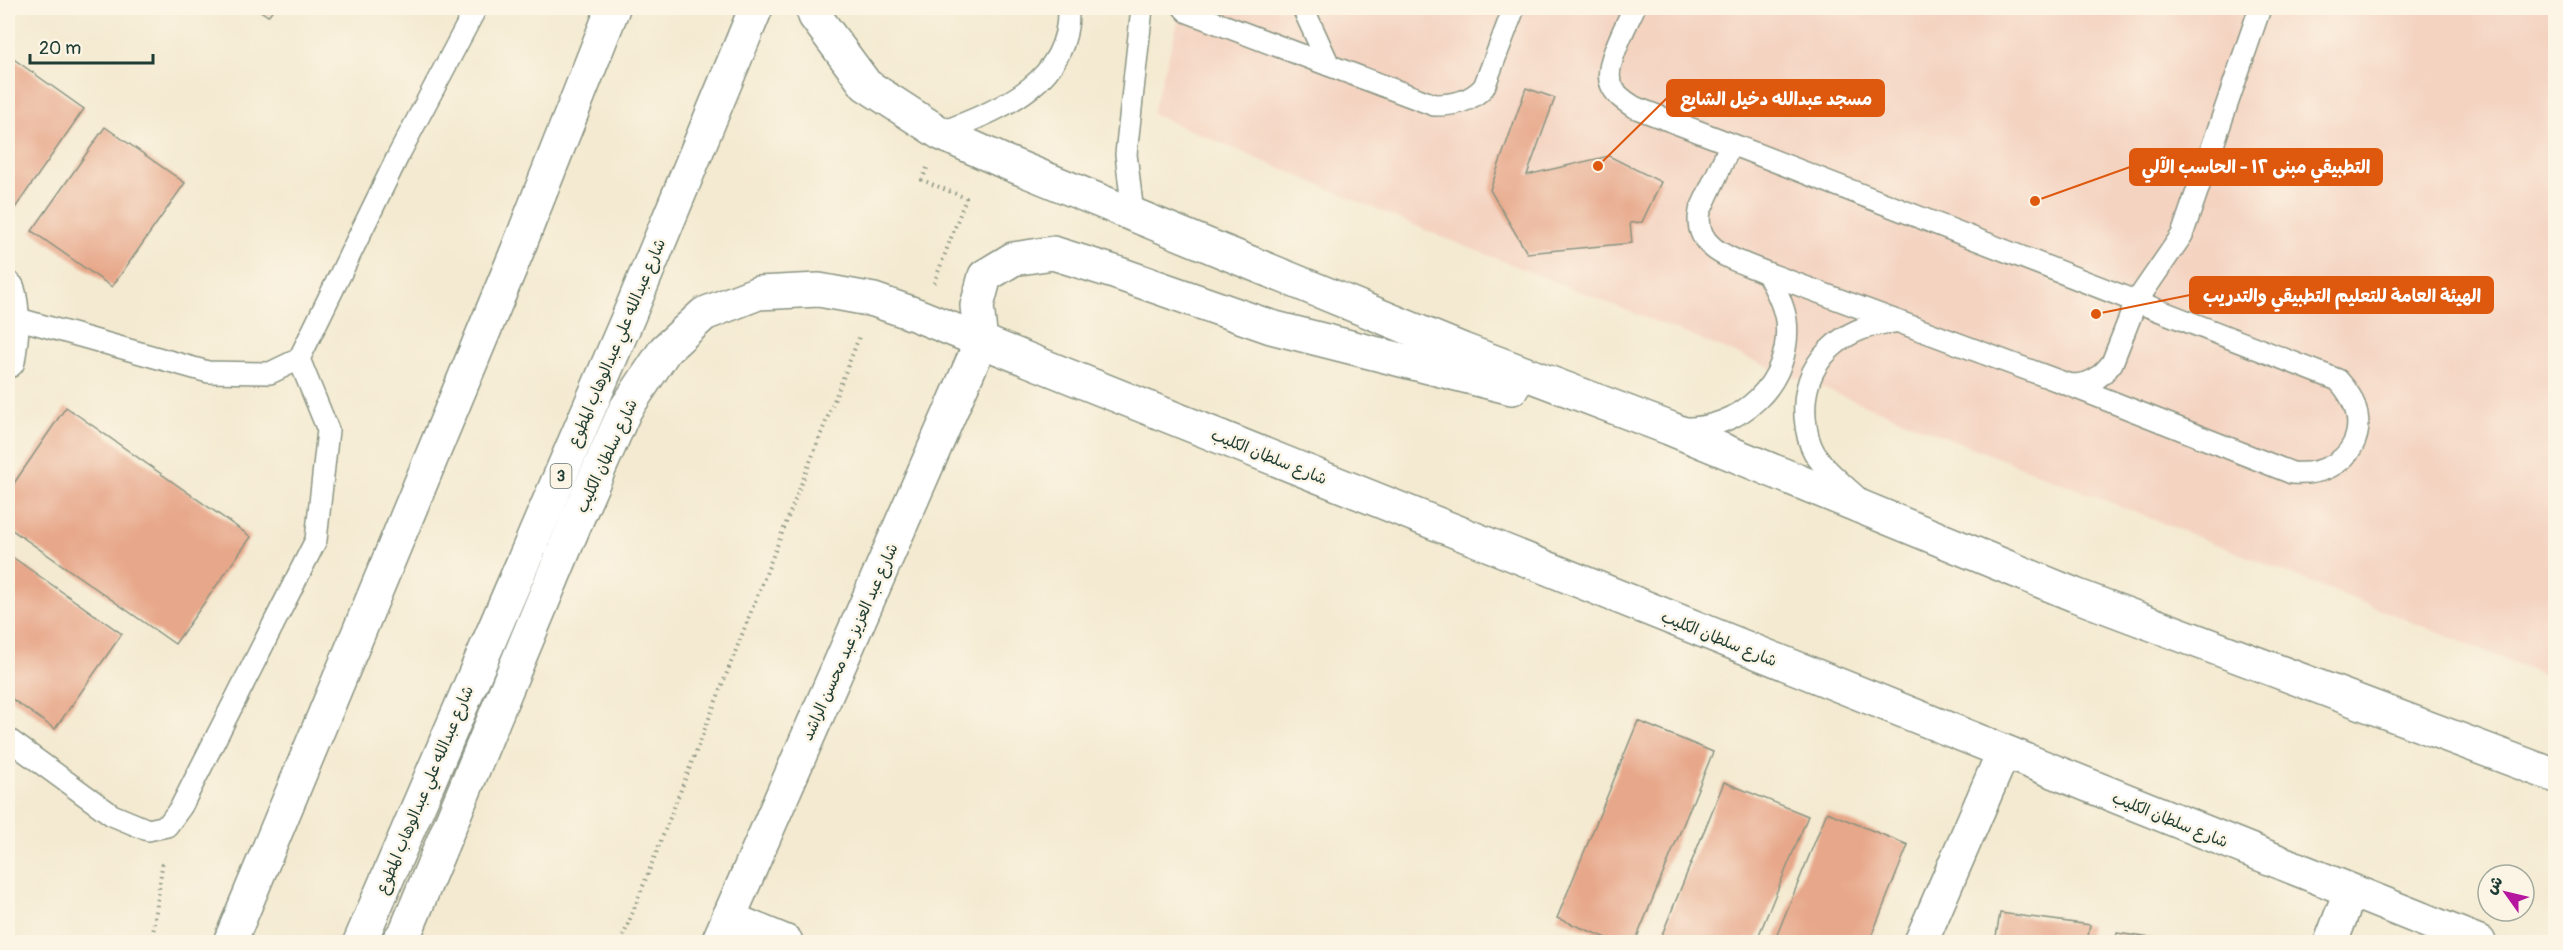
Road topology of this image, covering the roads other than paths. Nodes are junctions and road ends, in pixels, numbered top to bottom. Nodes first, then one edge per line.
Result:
1 (476, 8) edge
2 (613, 8) edge
3 (756, 8) edge
4 (812, 8) edge
5 (1068, 8) edge
6 (1142, 8) edge
7 (1184, 8) edge
8 (1303, 8) edge
9 (1514, 8) edge
10 (1634, 8) edge
11 (2260, 8) edge
12 (1329, 65) junction
13 (940, 133) junction
14 (1731, 144) junction
15 (1133, 214) junction
16 (1767, 273) junction
17 (2136, 302) junction
18 (10, 303) edge
19 (1898, 322) junction
20 (981, 342) junction
21 (299, 359) junction
22 (8, 361) edge
23 (2064, 383) junction
24 (1669, 428) junction
25 (1873, 513) junction
26 (8, 739) edge
27 (2003, 753) junction
28 (2556, 776) edge
29 (2350, 892) junction
30 (723, 930) edge
31 (230, 942) edge
32 (360, 942) edge
33 (398, 942) edge
34 (786, 942) edge
35 (1921, 942) edge
36 (2331, 942) edge
37 (2479, 942) edge

1 - 21 lane
2 - 31 street
3 - 32 street, شارع عبدالله علي عبدالوهاب المطوع / 3
4 - 13 street
5 - 13 lane
6 - 15 lane
7 - 12 lane
8 - 12 lane
9 - 12 lane
10 - 14 lane
11 - 17 lane
13 - 15 street
14 - 16 lane
14 - 17 lane
15 - 24 street
16 - 19 lane
16 - 24 lane
17 - 23 lane
17 - 23 lane
18 - 21 lane
18 - 22 street
19 - 23 lane
19 - 25 lane
20 - 24 street
20 - 27 street, شارع سلطان الكليب
20 - 30 street, شارع عبد العزيز عبد محسن الراشد
20 - 33 street, شارع سلطان الكليب
21 - 26 lane
24 - 25 street
25 - 28 street
27 - 29 street, شارع سلطان الكليب
27 - 35 street
29 - 36 street
29 - 37 street, شارع سلطان الكليب
30 - 34 street

